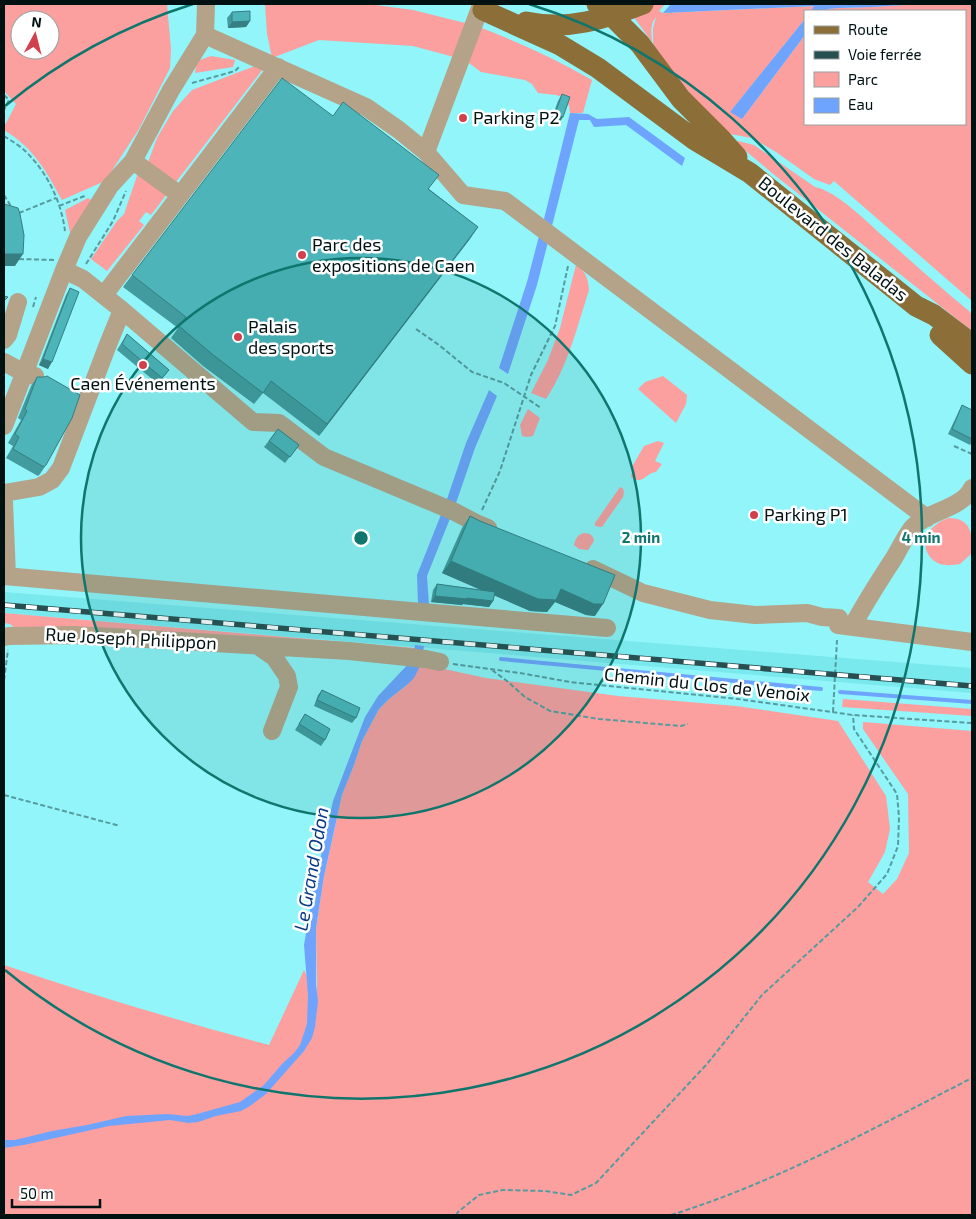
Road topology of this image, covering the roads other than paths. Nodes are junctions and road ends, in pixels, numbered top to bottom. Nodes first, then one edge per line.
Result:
1 (206, 4) edge
2 (643, 4) edge
3 (605, 10) edge
4 (476, 12) edge
5 (205, 35) junction
6 (278, 67) junction
7 (426, 152) junction
8 (133, 161) junction
9 (750, 173) junction
10 (180, 195) junction
11 (68, 269) junction
12 (104, 295) junction
13 (18, 302) dead end
14 (916, 306) junction
15 (122, 310) junction
16 (4, 340) edge
17 (972, 344) edge
18 (4, 362) edge
19 (972, 364) edge
20 (30, 375) junction
21 (4, 426) edge
22 (972, 488) edge
23 (4, 492) edge
24 (4, 502) edge
25 (927, 518) junction
26 (503, 534) edge
27 (575, 562) edge
28 (5, 576) edge
29 (845, 626) junction
30 (607, 628) dead end
31 (6, 636) edge
32 (972, 642) edge
33 (258, 646) junction
34 (425, 659) road end
35 (272, 731) dead end

1 - 5 street
2 - 3 main road
3 - 4 main road
3 - 9 main road
4 - 7 street
4 - 9 main road
5 - 6 street
5 - 8 street
6 - 7 street
6 - 10 street
7 - 25 street
8 - 10 street
8 - 11 street
9 - 14 main road, Boulevard des Baladas
10 - 12 street
11 - 12 street
11 - 20 street
12 - 15 street
13 - 16 street
14 - 17 main road, Boulevard des Baladas
14 - 19 main road, Boulevard des Baladas
15 - 23 street
15 - 26 street
18 - 20 street
20 - 21 street
22 - 25 street
24 - 28 street
25 - 29 street
27 - 29 street
28 - 30 street
29 - 32 street
31 - 33 street, Rue Joseph Philippon
33 - 34 street, Rue Joseph Philippon
33 - 35 street

